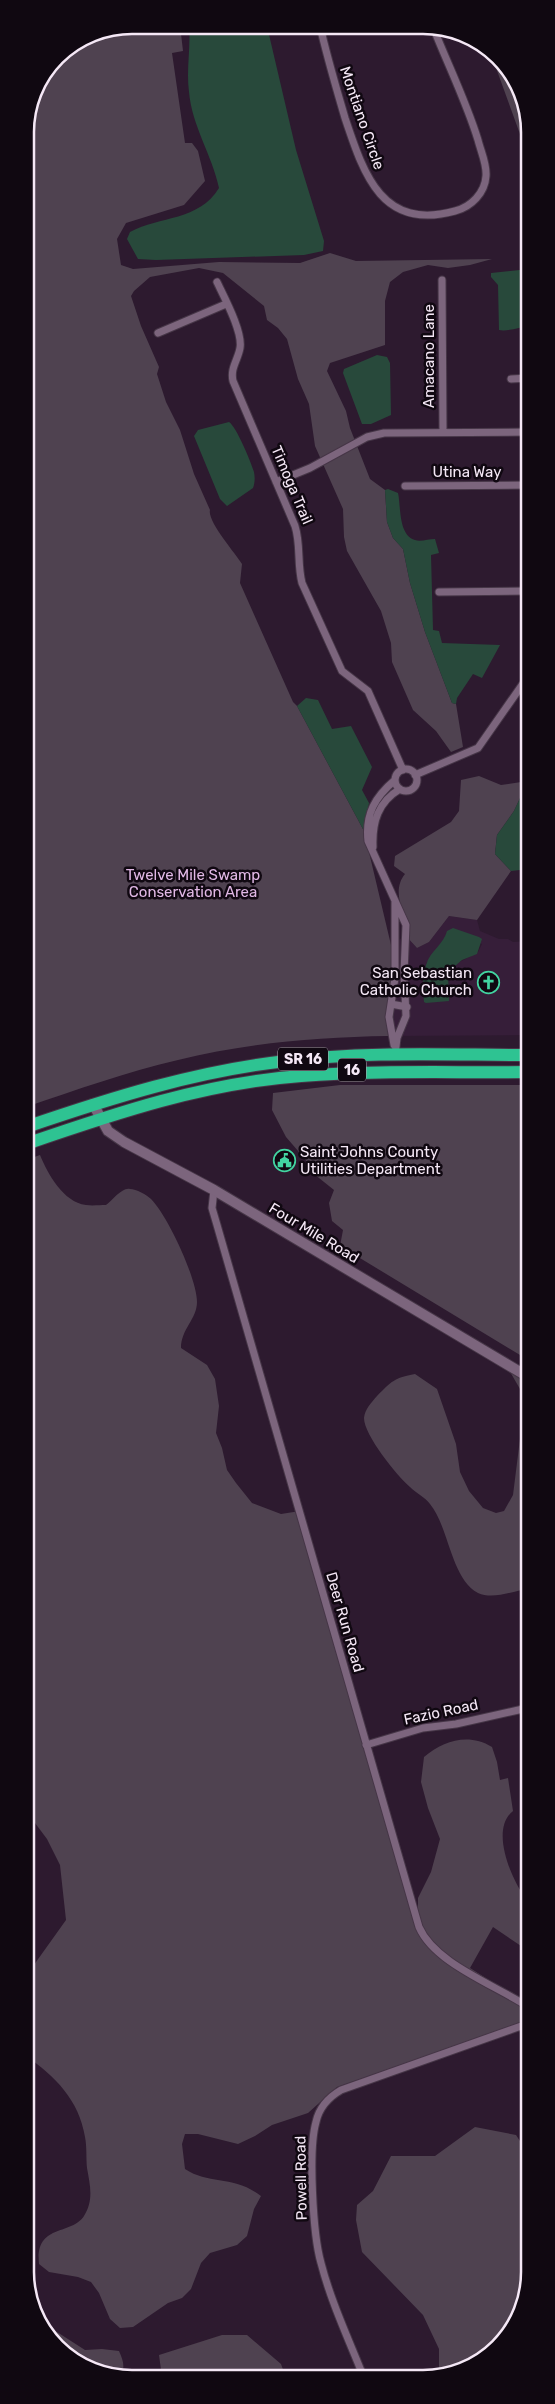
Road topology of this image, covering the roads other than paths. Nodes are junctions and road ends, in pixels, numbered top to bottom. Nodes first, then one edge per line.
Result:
1 (322, 34) edge
2 (436, 35) edge
3 (442, 280) dead end
4 (217, 282) dead end
5 (226, 304) junction
6 (158, 333) dead end
7 (521, 378) edge
8 (510, 379) dead end
9 (443, 432) junction
10 (521, 432) edge
11 (276, 482) junction
12 (405, 486) dead end
13 (521, 486) edge
14 (521, 591) edge
15 (439, 592) dead end
16 (521, 686) edge
17 (403, 770) junction
18 (415, 775) junction
19 (395, 780) junction
20 (400, 789) junction
21 (373, 852) junction
22 (395, 898) junction
23 (391, 1004) junction
24 (407, 1007) junction
25 (521, 1054) edge
26 (395, 1055) junction
27 (521, 1072) edge
28 (301, 1076) junction
29 (93, 1104) junction
30 (100, 1118) junction
31 (34, 1124) edge
32 (34, 1141) edge
33 (214, 1190) junction
34 (521, 1373) edge
35 (521, 1709) edge
36 (366, 1745) junction
37 (521, 2003) edge
38 (521, 2025) edge
39 (361, 2370) edge

1 - 2 street, Montiano Circle
3 - 9 street, Amacano Lane
4 - 5 street, Timoga Trail
5 - 6 street
5 - 11 street, Timoga Trail
7 - 8 street
9 - 10 street
9 - 11 street
11 - 17 street, Timoga Trail
12 - 13 street, Utina Way
14 - 15 street
16 - 18 street
17 - 18 street
17 - 19 street
18 - 20 street
19 - 20 street
19 - 21 street
20 - 21 street
21 - 22 street
22 - 23 street
22 - 24 street
23 - 24 street
23 - 26 street
24 - 26 street
25 - 26 highway, SR 16
26 - 28 highway, 16
26 - 29 highway, SR 16
27 - 28 highway, SR 16
28 - 30 highway, SR 16
29 - 30 main road, Four Mile Road
29 - 31 highway, SR 16
30 - 32 highway, SR 16
30 - 33 main road, Four Mile Road
33 - 34 main road, Four Mile Road
33 - 36 street, Deer Run Road
35 - 36 street, Fazio Road
36 - 37 street, Deer Run Road
38 - 39 street, Powell Road

